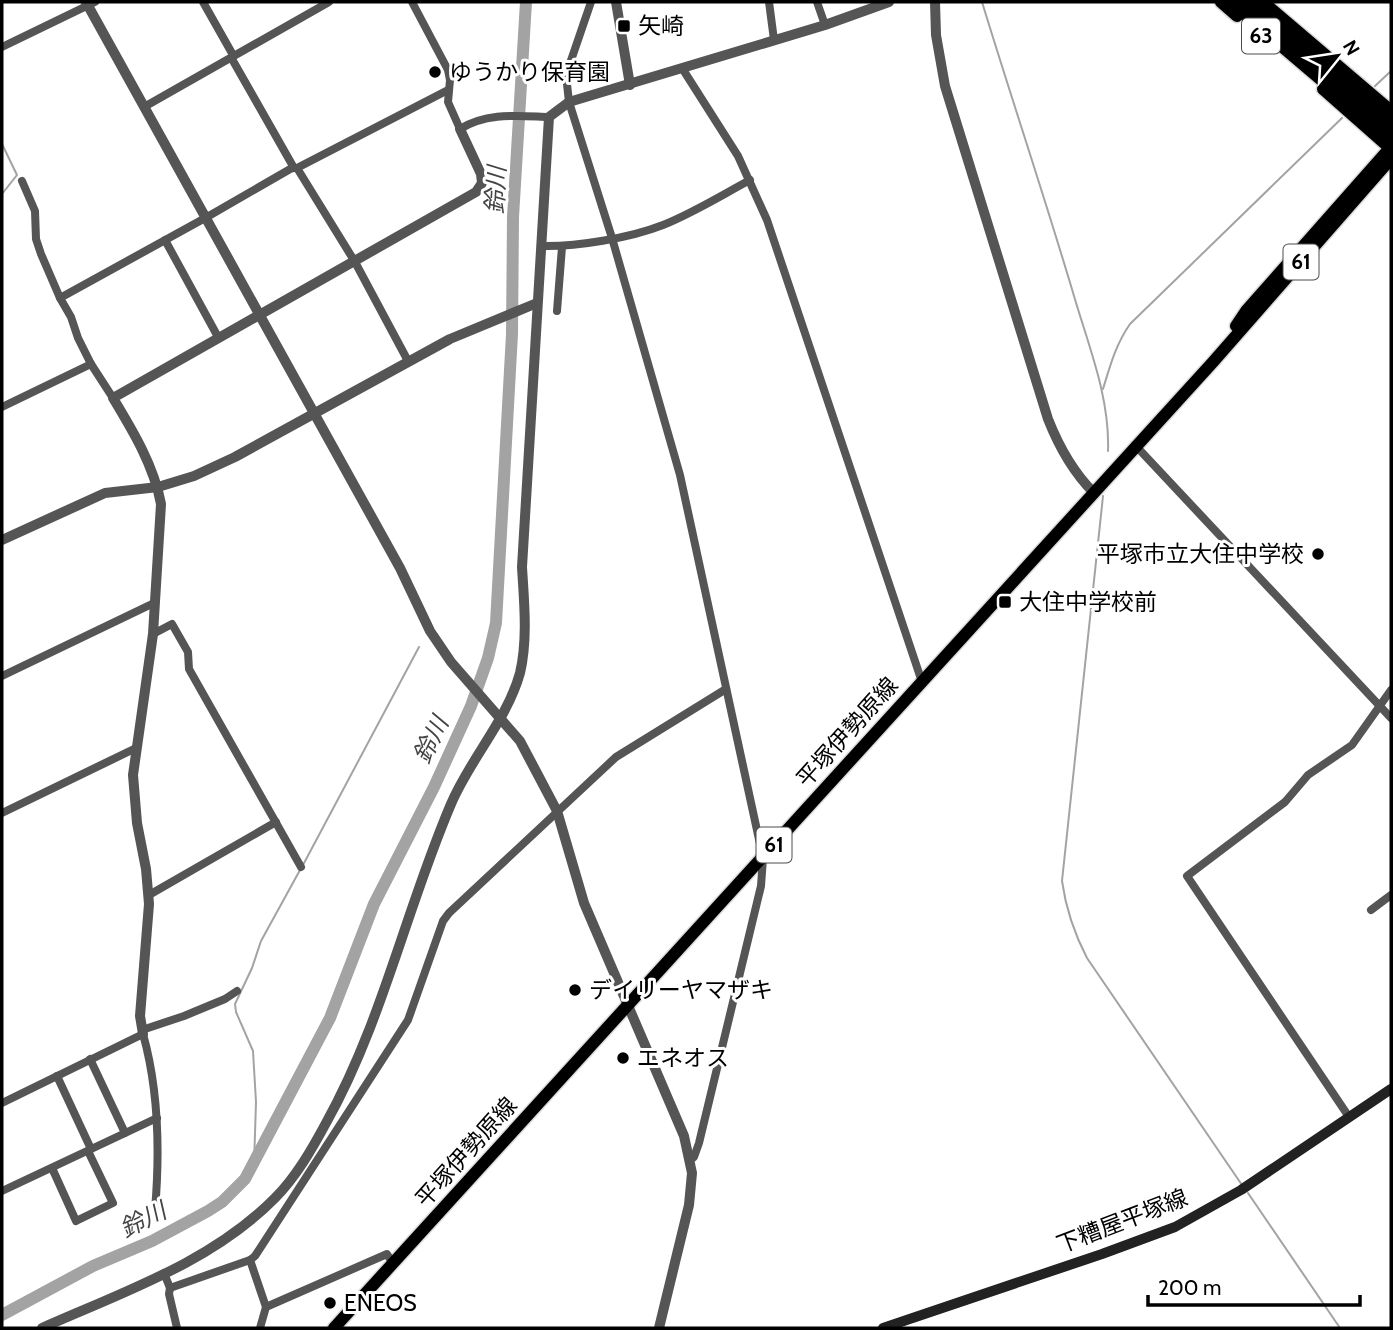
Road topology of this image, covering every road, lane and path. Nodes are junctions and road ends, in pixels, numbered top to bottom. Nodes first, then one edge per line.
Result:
1 (203, 2) edge
2 (329, 2) edge
3 (412, 2) edge
4 (591, 2) edge
5 (616, 2) edge
6 (769, 2) edge
7 (817, 2) edge
8 (890, 2) edge
9 (935, 2) edge
10 (1220, 2) edge
11 (1231, 2) edge
12 (1247, 2) edge
13 (1263, 2) edge
14 (90, 3) edge
15 (825, 25) junction
16 (774, 40) junction
17 (2, 47) edge
18 (232, 57) junction
19 (682, 68) junction
20 (630, 85) junction
21 (448, 90) junction
22 (569, 102) junction
23 (144, 107) junction
24 (1391, 111) edge
25 (549, 117) junction
26 (1391, 125) edge
27 (460, 129) junction
28 (1390, 154) edge
29 (295, 168) junction
30 (750, 180) junction
31 (22, 181) dead end
32 (207, 218) junction
33 (612, 238) junction
34 (165, 240) junction
35 (541, 246) junction
36 (562, 247) junction
37 (355, 262) junction
38 (60, 298) junction
39 (535, 304) junction
40 (557, 311) dead end
41 (261, 314) junction
42 (218, 337) junction
43 (408, 361) junction
44 (1213, 362) junction
45 (91, 364) junction
46 (113, 398) junction
47 (2, 407) edge
48 (315, 414) junction
49 (1135, 445) junction
50 (158, 487) junction
51 (1094, 493) junction
52 (2, 540) edge
53 (154, 603) junction
54 (153, 634) junction
55 (2, 676) edge
56 (922, 682) junction
57 (726, 689) junction
58 (1391, 690) edge
59 (1380, 705) junction
60 (496, 712) junction
61 (1391, 718) edge
62 (136, 748) junction
63 (557, 811) junction
64 (2, 813) edge
65 (276, 822) junction
66 (763, 858) junction
67 (301, 867) dead end
68 (149, 895) junction
69 (1391, 895) edge
70 (1371, 910) dead end
71 (237, 990) dead end
72 (629, 1004) junction
73 (142, 1032) junction
74 (90, 1059) junction
75 (57, 1076) junction
76 (1391, 1089) edge
77 (2, 1102) edge
78 (1349, 1117) junction
79 (157, 1118) junction
80 (125, 1133) junction
81 (89, 1150) junction
82 (690, 1160) junction
83 (52, 1168) junction
84 (2, 1191) edge
85 (155, 1210) dead end
86 (250, 1261) junction
87 (393, 1264) junction
88 (164, 1273) junction
89 (170, 1288) junction
90 (266, 1307) junction
91 (42, 1328) edge
92 (177, 1328) edge
93 (260, 1328) edge
94 (334, 1328) edge
95 (659, 1328) edge
96 (883, 1328) edge

1 - 18 street
2 - 18 street
3 - 21 street
4 - 22 street
5 - 20 street
6 - 16 street
7 - 15 street
8 - 15 street
9 - 51 street
10 - 28 main road, 63
11 - 28 highway
12 - 26 highway
13 - 24 main road, 63
14 - 17 street
14 - 23 street
15 - 16 street
16 - 19 street
18 - 23 street
18 - 29 street
19 - 20 street
19 - 30 street
20 - 22 street
21 - 27 street
21 - 29 street
22 - 25 street
22 - 33 street
23 - 32 street
25 - 27 street
25 - 35 street
27 - 37 street
28 - 44 main road
28 - 44 main road
29 - 32 street
29 - 37 street
30 - 33 street
30 - 56 street
31 - 38 street
32 - 34 street
32 - 41 street
33 - 36 street
33 - 57 street
34 - 38 street
34 - 42 street
35 - 36 street
35 - 39 street
36 - 40 street
37 - 41 street
37 - 43 street
38 - 45 street
39 - 43 street
39 - 60 street
41 - 42 street
41 - 48 street
42 - 46 street
43 - 48 street
44 - 49 main road, 平塚伊勢原線 / 61
45 - 46 street
45 - 47 street
46 - 50 street
48 - 50 street
48 - 60 street
49 - 51 main road, 平塚伊勢原線 / 61
49 - 59 street
50 - 52 street
50 - 53 street
51 - 56 main road, 平塚伊勢原線 / 61
53 - 54 street
53 - 55 street
54 - 62 street
54 - 65 street
56 - 66 main road, 平塚伊勢原線 / 61
57 - 63 street
57 - 66 street
58 - 59 street
59 - 61 street
59 - 78 street
60 - 63 street
60 - 88 street
62 - 64 street
62 - 68 street
63 - 72 street
63 - 86 street
65 - 67 street
65 - 68 street
66 - 72 main road, 平塚伊勢原線 / 61
66 - 82 street
68 - 73 street
69 - 70 street
71 - 73 street
72 - 82 street
72 - 87 main road, 平塚伊勢原線 / 61
73 - 74 street
73 - 79 street
74 - 75 street
74 - 80 street
75 - 77 street
75 - 81 street
76 - 78 main road, 下糟屋平塚線
78 - 96 main road, 下糟屋平塚線
79 - 80 street
79 - 85 street
80 - 81 street
81 - 83 street
81 - 83 street
82 - 95 street
83 - 84 street
86 - 89 street
86 - 90 street
87 - 90 street
87 - 94 main road, 平塚伊勢原線 / 61
88 - 89 street
88 - 91 street
89 - 92 street
90 - 93 street

